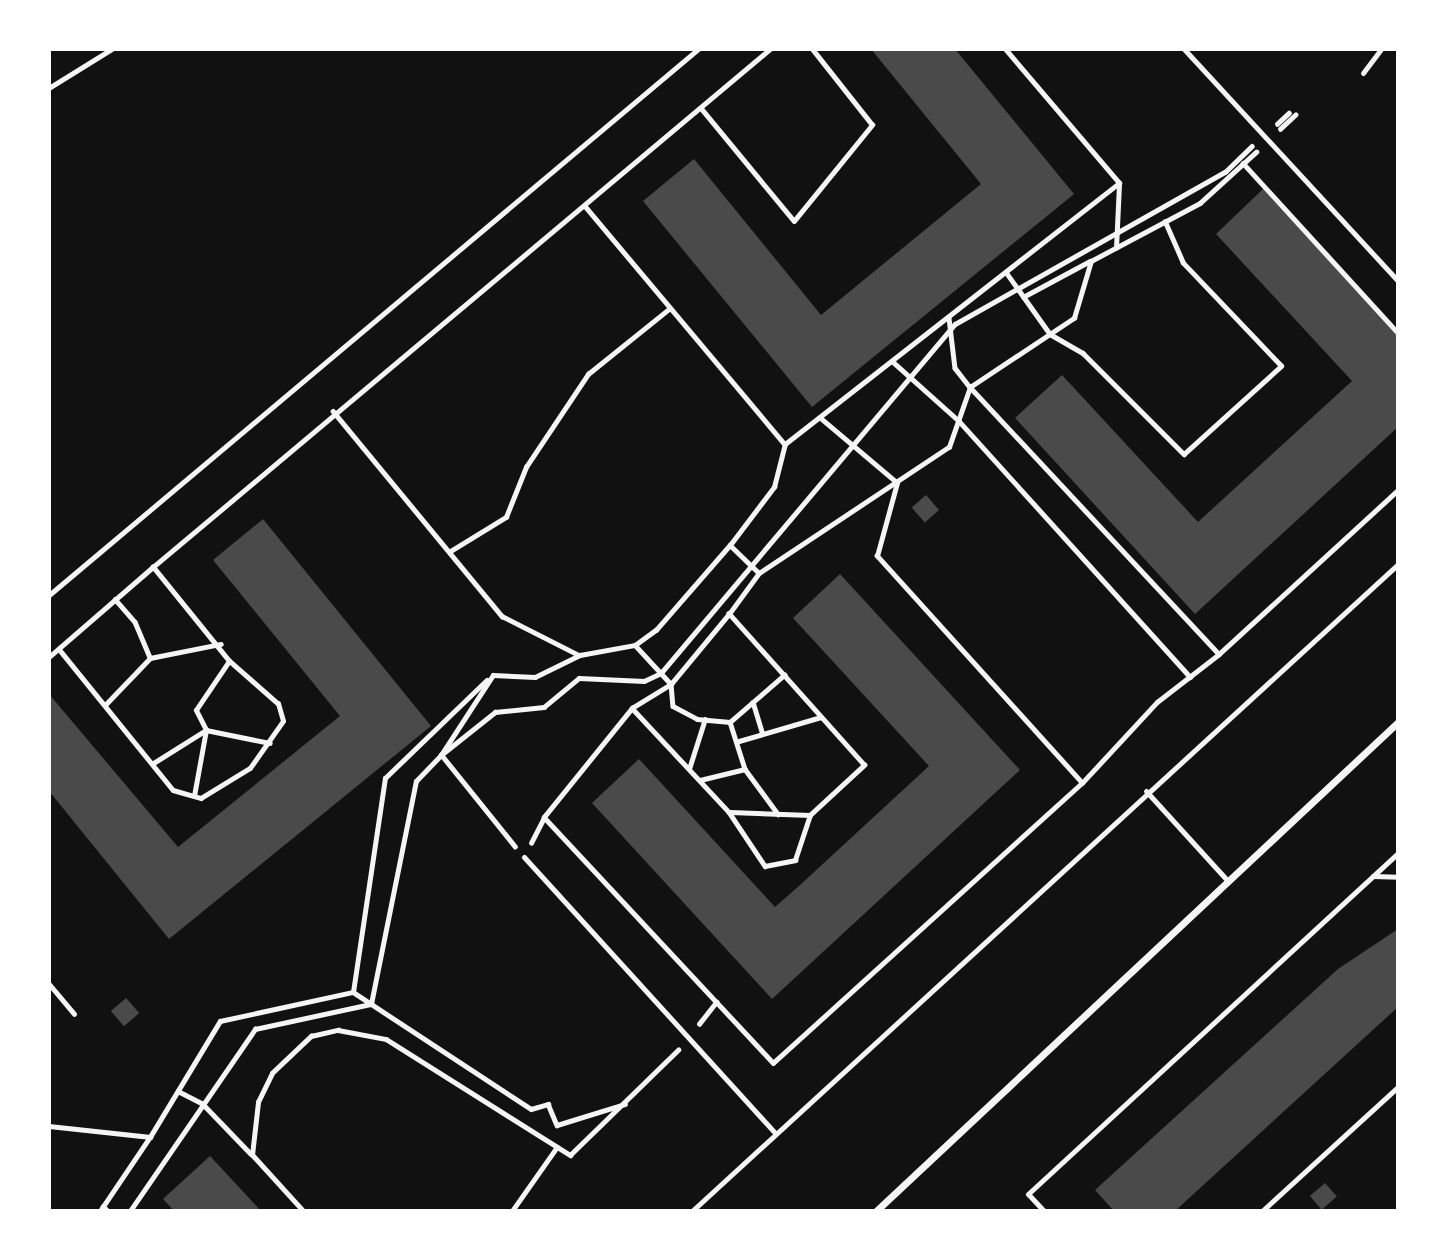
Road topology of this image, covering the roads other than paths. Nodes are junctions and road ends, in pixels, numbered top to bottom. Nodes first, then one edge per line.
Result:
1 (698, 49) edge
2 (1184, 49) edge
3 (1381, 49) edge
4 (1363, 73) dead end
5 (1398, 281) edge
6 (1398, 564) edge
7 (49, 595) edge
8 (1398, 722) edge
9 (1146, 791) junction
10 (1398, 853) edge
11 (524, 857) road end
12 (1373, 876) junction
13 (1398, 877) edge
14 (1227, 880) junction
15 (49, 984) edge
16 (74, 1014) dead end
17 (1398, 1087) edge
18 (775, 1133) junction
19 (692, 1211) edge
20 (876, 1211) edge
21 (1044, 1211) edge
22 (1262, 1211) edge

1 - 7 lane
2 - 5 lane
3 - 4 lane
6 - 9 lane
8 - 14 street
9 - 14 lane
9 - 18 lane
10 - 12 lane
11 - 18 lane
12 - 13 lane
12 - 21 lane
14 - 20 street
15 - 16 lane
17 - 22 lane
18 - 19 lane

